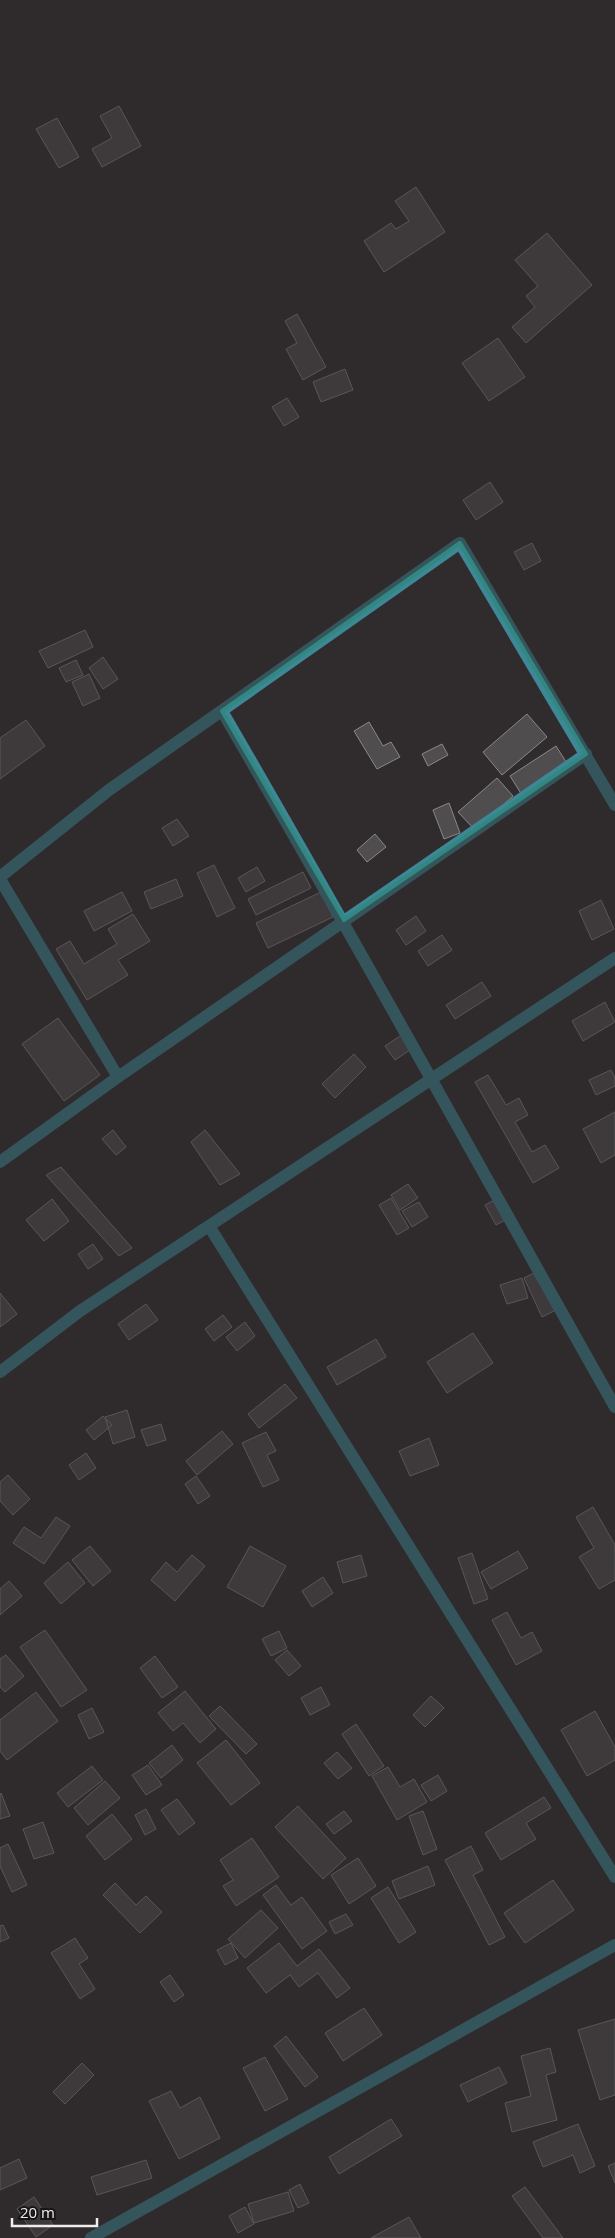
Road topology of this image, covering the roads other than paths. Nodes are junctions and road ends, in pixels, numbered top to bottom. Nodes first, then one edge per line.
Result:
1 (222, 711) junction
2 (586, 754) junction
3 (615, 804) edge
4 (0, 878) edge
5 (344, 920) junction
6 (615, 958) edge
7 (118, 1077) junction
8 (430, 1080) junction
9 (0, 1162) edge
10 (208, 1226) junction
11 (0, 1372) edge
12 (615, 1407) edge
13 (615, 1877) edge
14 (615, 1945) edge
15 (92, 2238) edge

1 - 2 street
1 - 4 street
1 - 5 street
2 - 3 street
2 - 5 street
4 - 7 street
5 - 7 street
5 - 8 street
6 - 8 street
7 - 9 street
8 - 10 street
8 - 12 street
10 - 11 street
10 - 13 street
14 - 15 street

